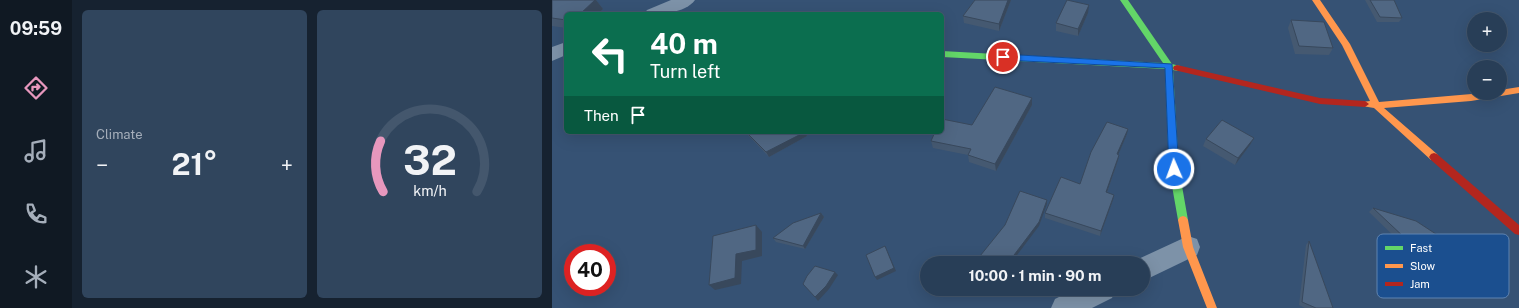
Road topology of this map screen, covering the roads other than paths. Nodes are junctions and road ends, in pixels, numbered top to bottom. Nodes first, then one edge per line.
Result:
1 (686, 0) edge
2 (1124, 0) edge
3 (1316, 0) edge
4 (663, 12) edge
5 (564, 36) edge
6 (552, 37) edge
7 (564, 49) edge
8 (552, 54) edge
9 (944, 54) edge
10 (1169, 66) junction
11 (1519, 90) edge
12 (1376, 106) junction
13 (1519, 231) edge
14 (1188, 247) junction
15 (1150, 266) edge
16 (1089, 296) edge
17 (1064, 308) edge
18 (1212, 308) edge

1 - 4 street
2 - 10 street
3 - 12 street
5 - 6 street
7 - 8 street
9 - 10 street
10 - 12 street
10 - 14 street
11 - 12 street
12 - 13 street
14 - 15 street
14 - 18 street
16 - 17 street

